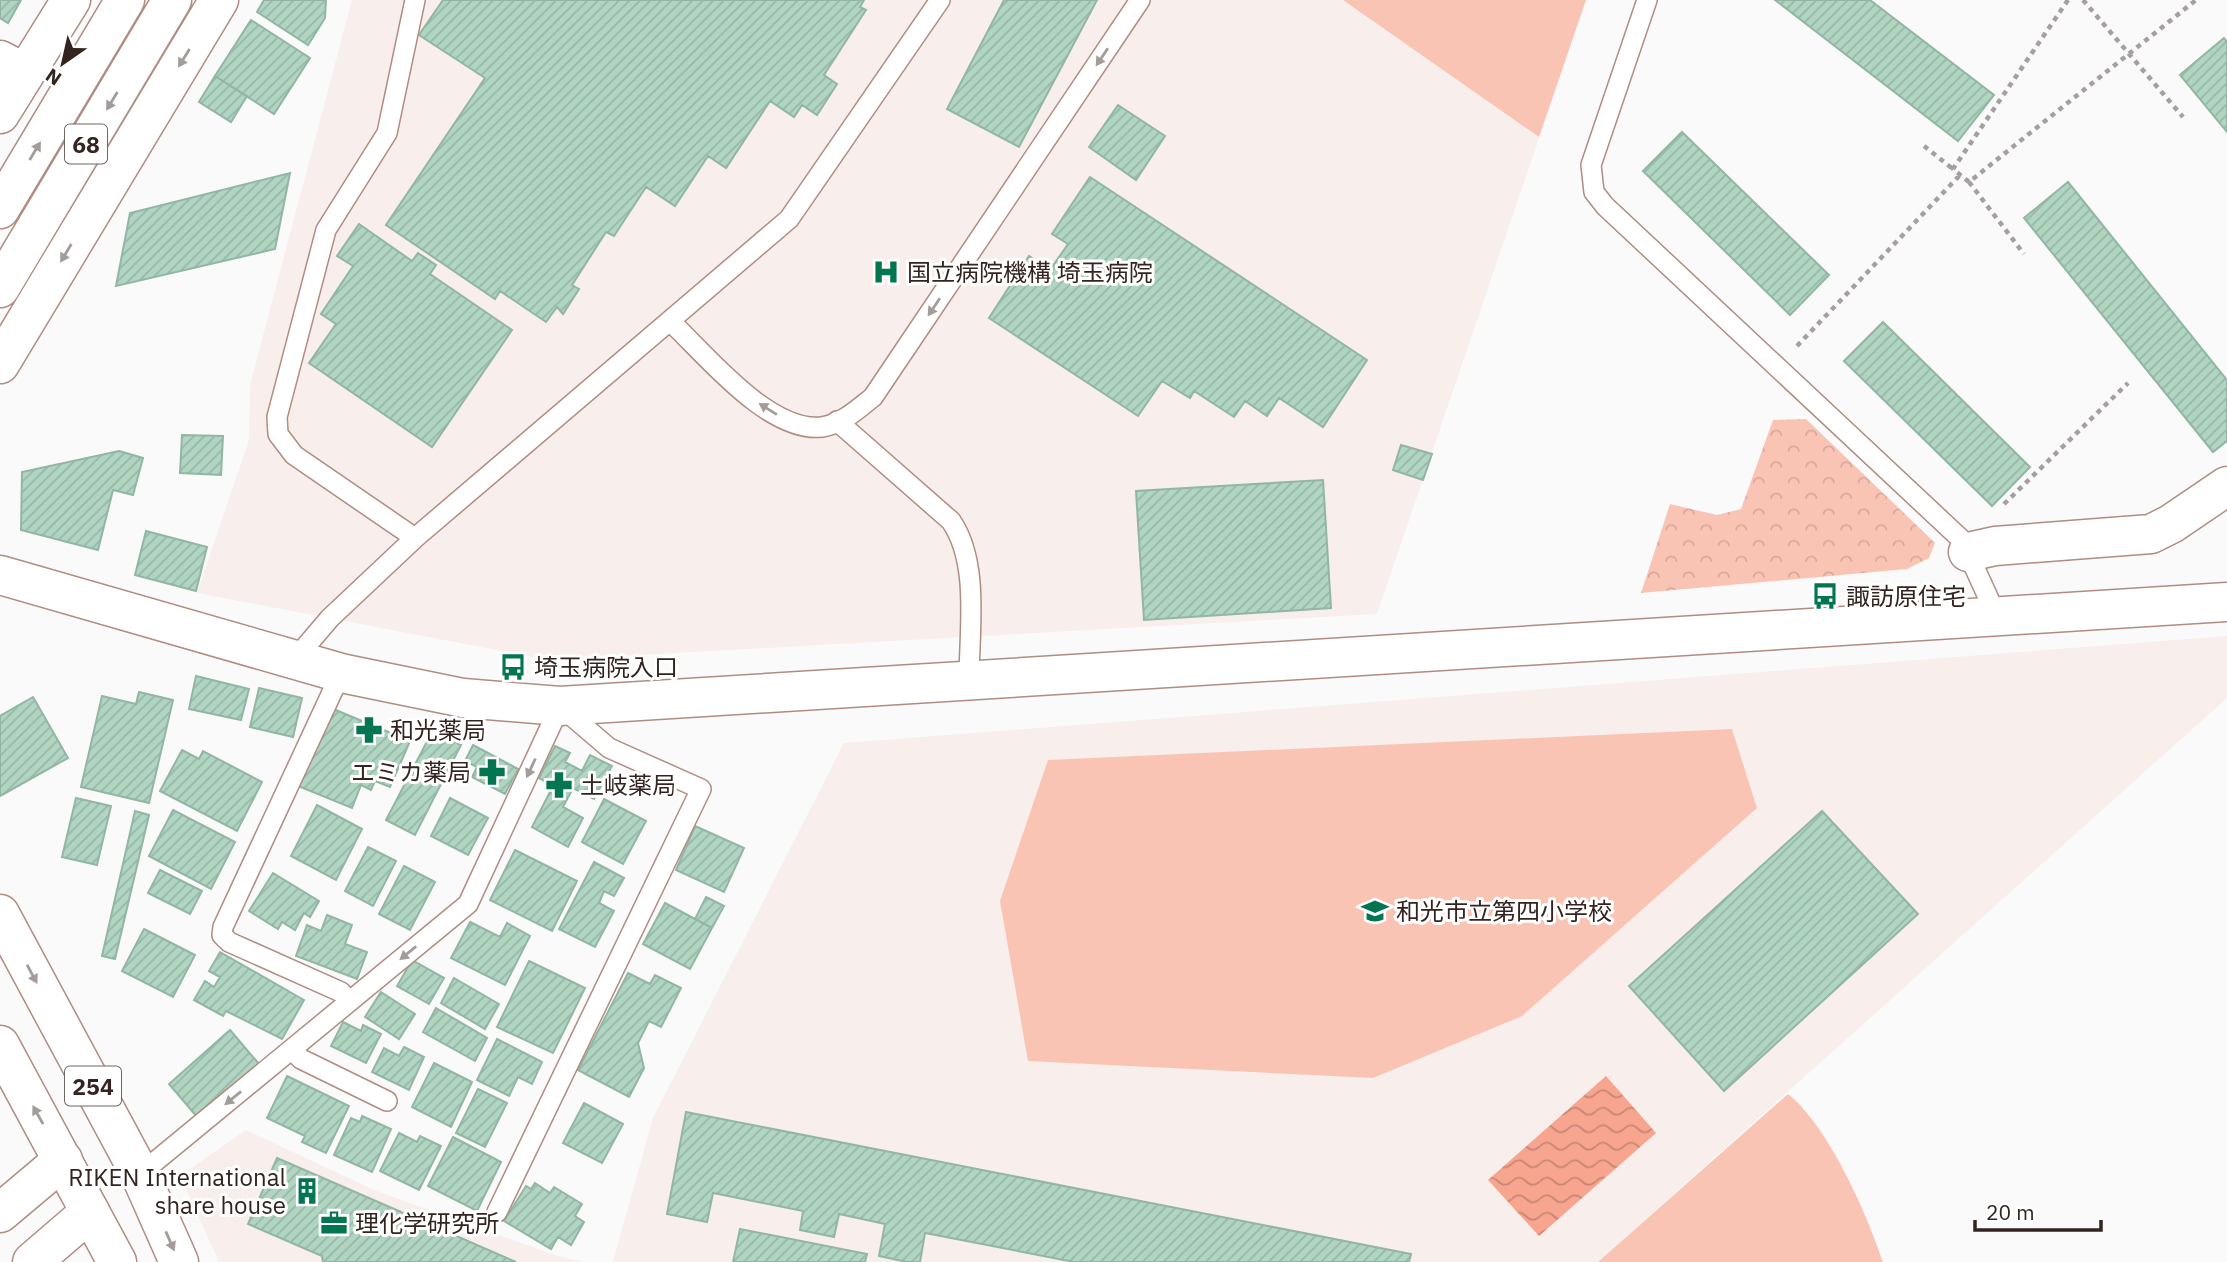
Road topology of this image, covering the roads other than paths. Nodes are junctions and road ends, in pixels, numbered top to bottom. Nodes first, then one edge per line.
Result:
1 (71, 0) edge
2 (125, 0) edge
3 (172, 0) edge
4 (219, 0) edge
5 (415, 0) edge
6 (940, 0) edge
7 (1140, 0) edge
8 (1647, 0) edge
9 (12, 66) edge
10 (0, 114) edge
11 (0, 209) edge
12 (0, 288) edge
13 (671, 322) junction
14 (0, 364) edge
15 (837, 421) junction
16 (2227, 486) edge
17 (415, 538) junction
18 (1982, 549) junction
19 (0, 575) edge
20 (2227, 602) edge
21 (1997, 617) junction
22 (295, 659) junction
23 (341, 673) junction
24 (969, 681) junction
25 (560, 706) junction
26 (0, 914) edge
27 (349, 1001) junction
28 (0, 1045) edge
29 (292, 1050) junction
30 (387, 1101) dead end
31 (63, 1160) junction
32 (140, 1174) junction
33 (90, 1212) junction
34 (497, 1212) dead end
35 (0, 1213) edge
36 (32, 1262) edge
37 (117, 1262) edge
38 (179, 1262) edge

1 - 9 main road
11 -> 2 main road, 68
3 -> 12 main road, 68
4 -> 14 main road
5 - 17 lane
6 - 13 lane
7 -> 15 lane
8 - 18 lane
9 - 10 main road
15 -> 13 lane
13 - 17 lane
15 - 24 lane
16 - 18 main road
17 - 22 lane
18 - 21 lane
19 - 22 main road
20 - 21 main road
21 - 24 main road
22 - 23 main road
23 - 25 main road
23 - 27 lane
24 - 25 main road
25 -> 27 lane
25 - 34 lane
26 -> 32 main road, 254
27 - 29 lane
31 -> 28 main road, 254
29 - 30 lane
29 -> 32 lane
31 - 33 main road, 254
31 - 35 main road
32 -> 38 main road, 254
33 - 36 main road
33 - 37 main road, 254

